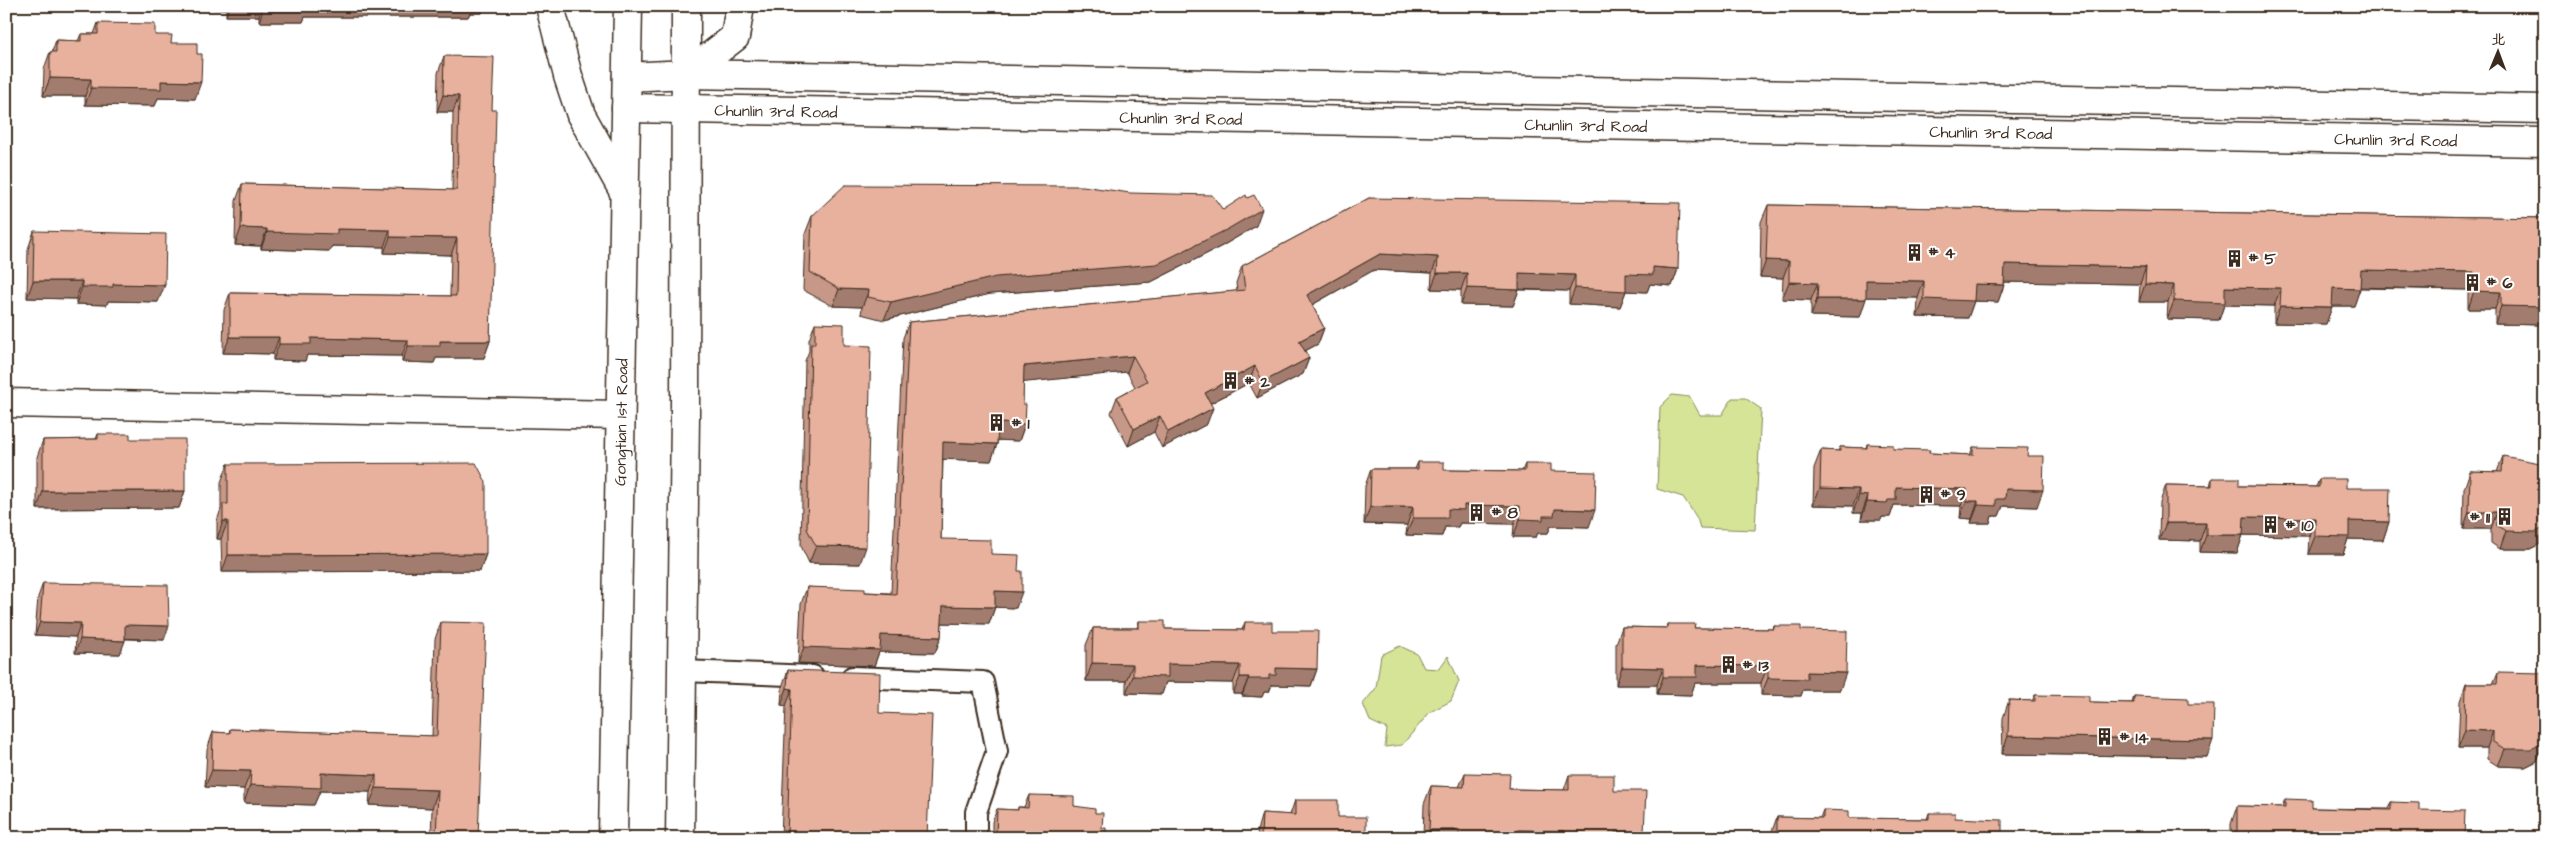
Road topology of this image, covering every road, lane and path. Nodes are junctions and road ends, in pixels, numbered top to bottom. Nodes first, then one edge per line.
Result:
1 (550, 6) edge
2 (628, 6) edge
3 (686, 6) edge
4 (740, 6) edge
5 (687, 74) junction
6 (627, 77) junction
7 (626, 108) junction
8 (687, 109) junction
9 (2545, 110) edge
10 (2545, 142) edge
11 (624, 192) junction
12 (6, 403) edge
13 (620, 415) junction
14 (682, 671) junction
15 (613, 838) edge
16 (680, 838) edge
17 (976, 838) edge

1 - 11 street
2 - 6 street, Gongtian 1st Road
3 - 5 street
4 - 5 street
5 - 6 street, Chunlin 3rd Road
5 - 8 street
5 - 9 street, Chunlin 3rd Road
6 - 7 street, Gongtian 1st Road
7 - 8 street, Chunlin 3rd Road
7 - 11 street, Gongtian 1st Road
8 - 10 street, Chunlin 3rd Road
8 - 14 street
11 - 13 street, Gongtian 1st Road
12 - 13 street
13 - 15 street, Gongtian 1st Road
14 - 16 street
14 - 17 street

